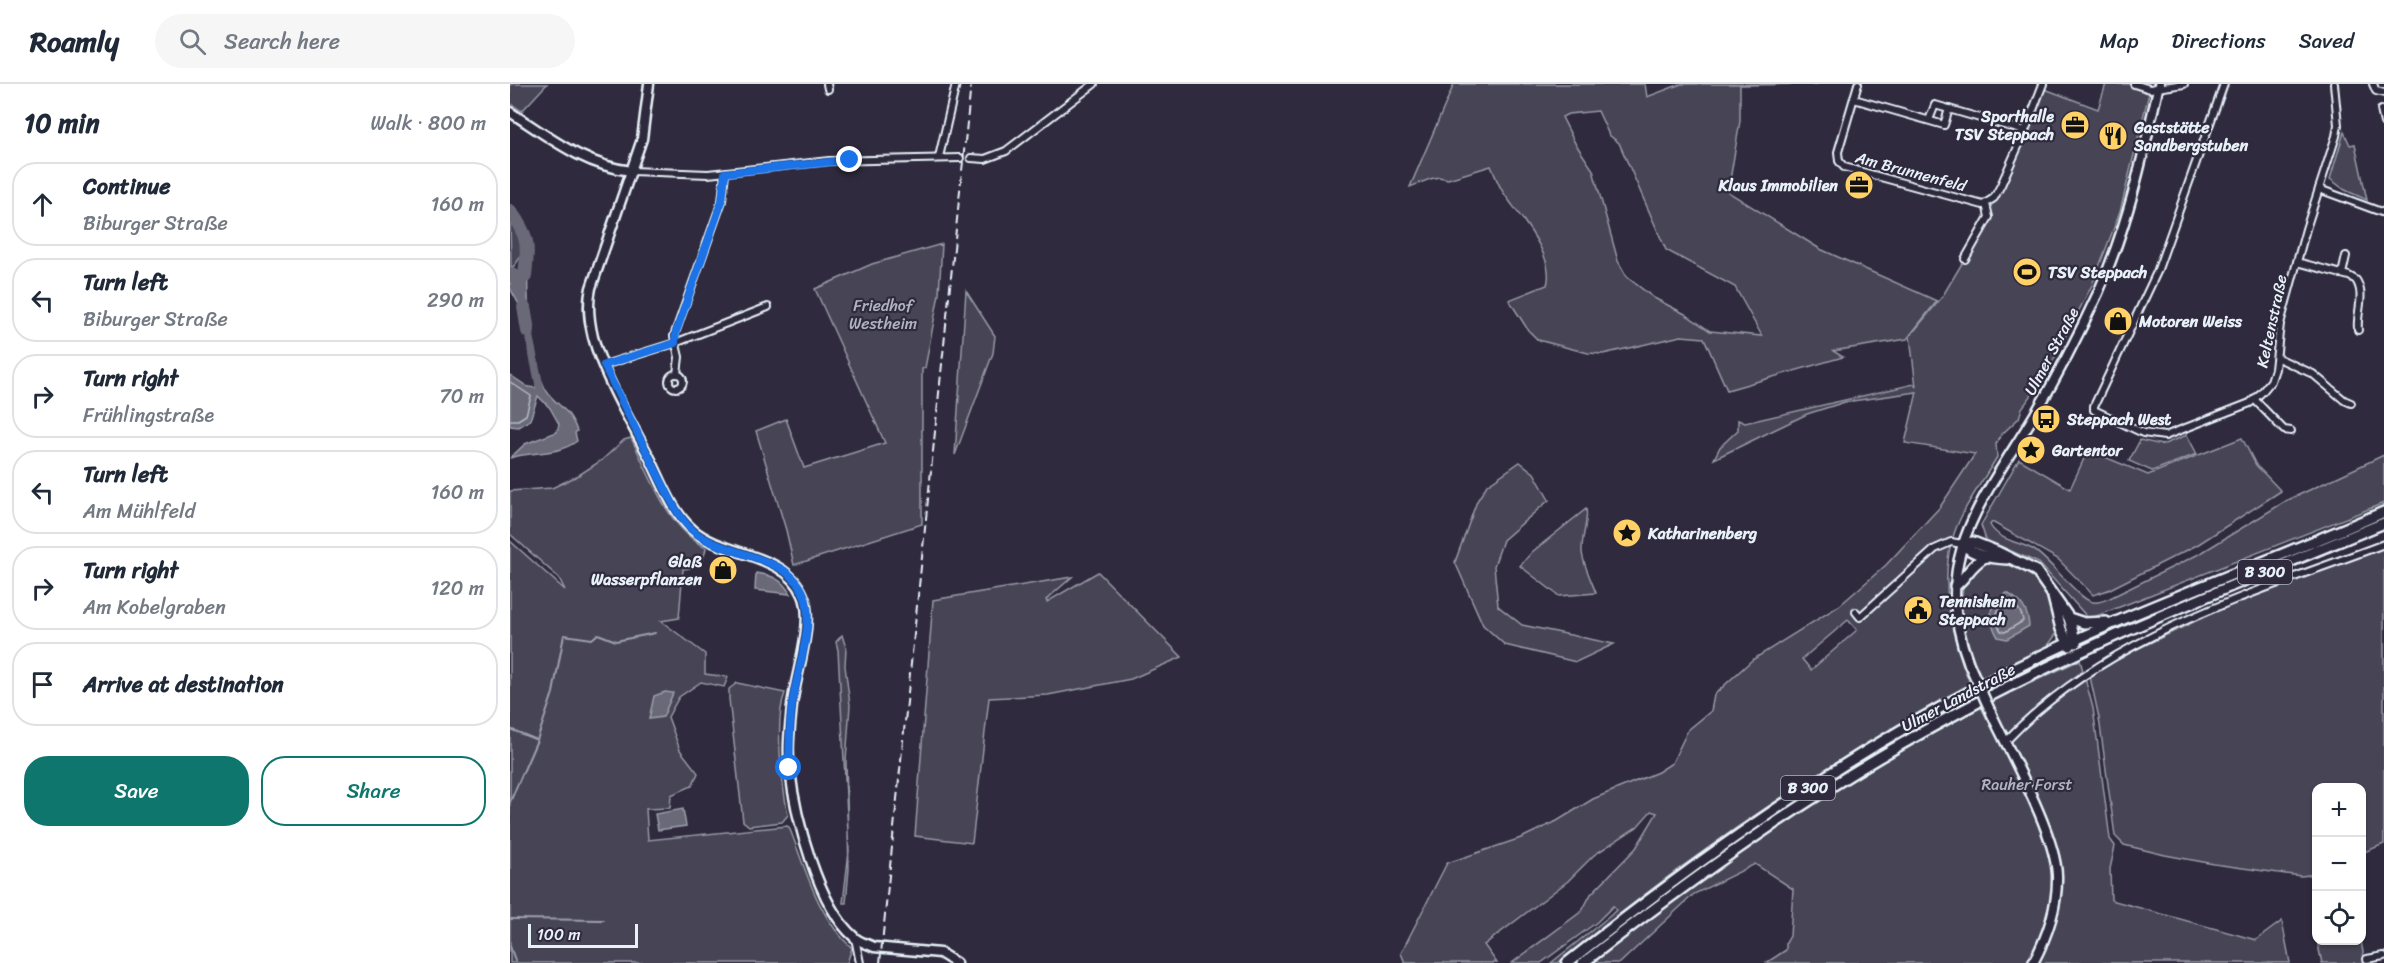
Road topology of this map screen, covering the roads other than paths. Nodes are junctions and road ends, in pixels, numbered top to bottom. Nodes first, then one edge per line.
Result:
1 (649, 84) edge
2 (956, 84) edge
3 (1094, 84) edge
4 (1858, 84) edge
5 (2043, 84) edge
6 (2134, 84) edge
7 (2184, 84) edge
8 (2224, 84) edge
9 (2334, 84) edge
10 (2373, 84) edge
11 (2159, 86) edge
12 (2384, 93) edge
13 (1854, 99) junction
14 (1949, 109) junction
15 (2381, 110) dead end
16 (510, 112) edge
17 (1929, 120) junction
18 (2384, 123) edge
19 (2025, 131) junction
20 (939, 157) junction
21 (960, 158) dead end
22 (971, 158) dead end
23 (632, 171) junction
24 (725, 173) junction
25 (2319, 189) junction
26 (1986, 204) junction
27 (2384, 213) edge
28 (2346, 256) dead end
29 (1965, 259) dead end
30 (2297, 262) junction
31 (2342, 274) junction
32 (768, 307) dead end
33 (2358, 330) dead end
34 (675, 343) junction
35 (2278, 358) junction
36 (604, 365) junction
37 (677, 374) dead end
38 (2255, 400) junction
39 (2351, 403) dead end
40 (2291, 431) dead end
41 (2384, 512) edge
42 (2384, 523) edge
43 (1958, 543) junction
44 (2384, 544) edge
45 (1985, 557) junction
46 (2010, 559) junction
47 (1955, 586) junction
48 (2052, 592) junction
49 (1856, 612) dead end
50 (2069, 618) junction
51 (2121, 619) junction
52 (2072, 641) junction
53 (2077, 654) junction
54 (2005, 742) junction
55 (855, 938) junction
56 (2384, 956) edge
57 (2367, 959) dead end
58 (860, 963) edge
59 (956, 963) edge
60 (1567, 963) edge
61 (1583, 963) edge
62 (2033, 963) edge

1 - 23 street
2 - 20 street
3 - 22 street
4 - 13 street, Am Brunnenfeld
5 - 19 street, Am Brunnenfeld
6 - 11 street
7 - 11 street
8 - 38 street
9 - 25 street, Keltenstraße
10 - 12 street
11 - 43 street, Ulmer Straße
13 - 17 street
13 - 26 street, Am Brunnenfeld
14 - 17 street
14 - 17 street
14 - 19 street
15 - 18 street
16 - 23 street
19 - 26 street, Am Brunnenfeld
20 - 21 street
20 - 24 street
23 - 24 street
23 - 36 street
24 - 34 street
25 - 27 street
25 - 30 street, Keltenstraße
26 - 29 street, Am Brunnenfeld
28 - 31 street
30 - 31 street
30 - 35 street, Keltenstraße
31 - 33 street
32 - 34 street
34 - 36 street
34 - 37 street
35 - 38 street, Keltenstraße
35 - 39 street
36 - 55 street
38 - 40 street
41 - 51 main road, Ulmer Landstraße / B 300
42 - 53 main road, Ulmer Landstraße / B 300
43 - 45 main road
43 - 46 main road
43 - 47 street, Ulmer Straße
43 - 49 street
44 - 54 street
45 - 46 main road
45 - 47 main road
46 - 48 main road
47 - 54 street, Ulmer Straße, bridge
48 - 50 main road
48 - 52 main road
50 - 51 main road
50 - 52 main road
51 - 52 main road, Ulmer Landstraße / B 300
52 - 53 main road
52 - 60 main road, Ulmer Landstraße / B 300
53 - 61 main road, Ulmer Landstraße / B 300
54 - 62 street, Ulmer Straße
55 - 58 street
55 - 59 street
56 - 57 street

